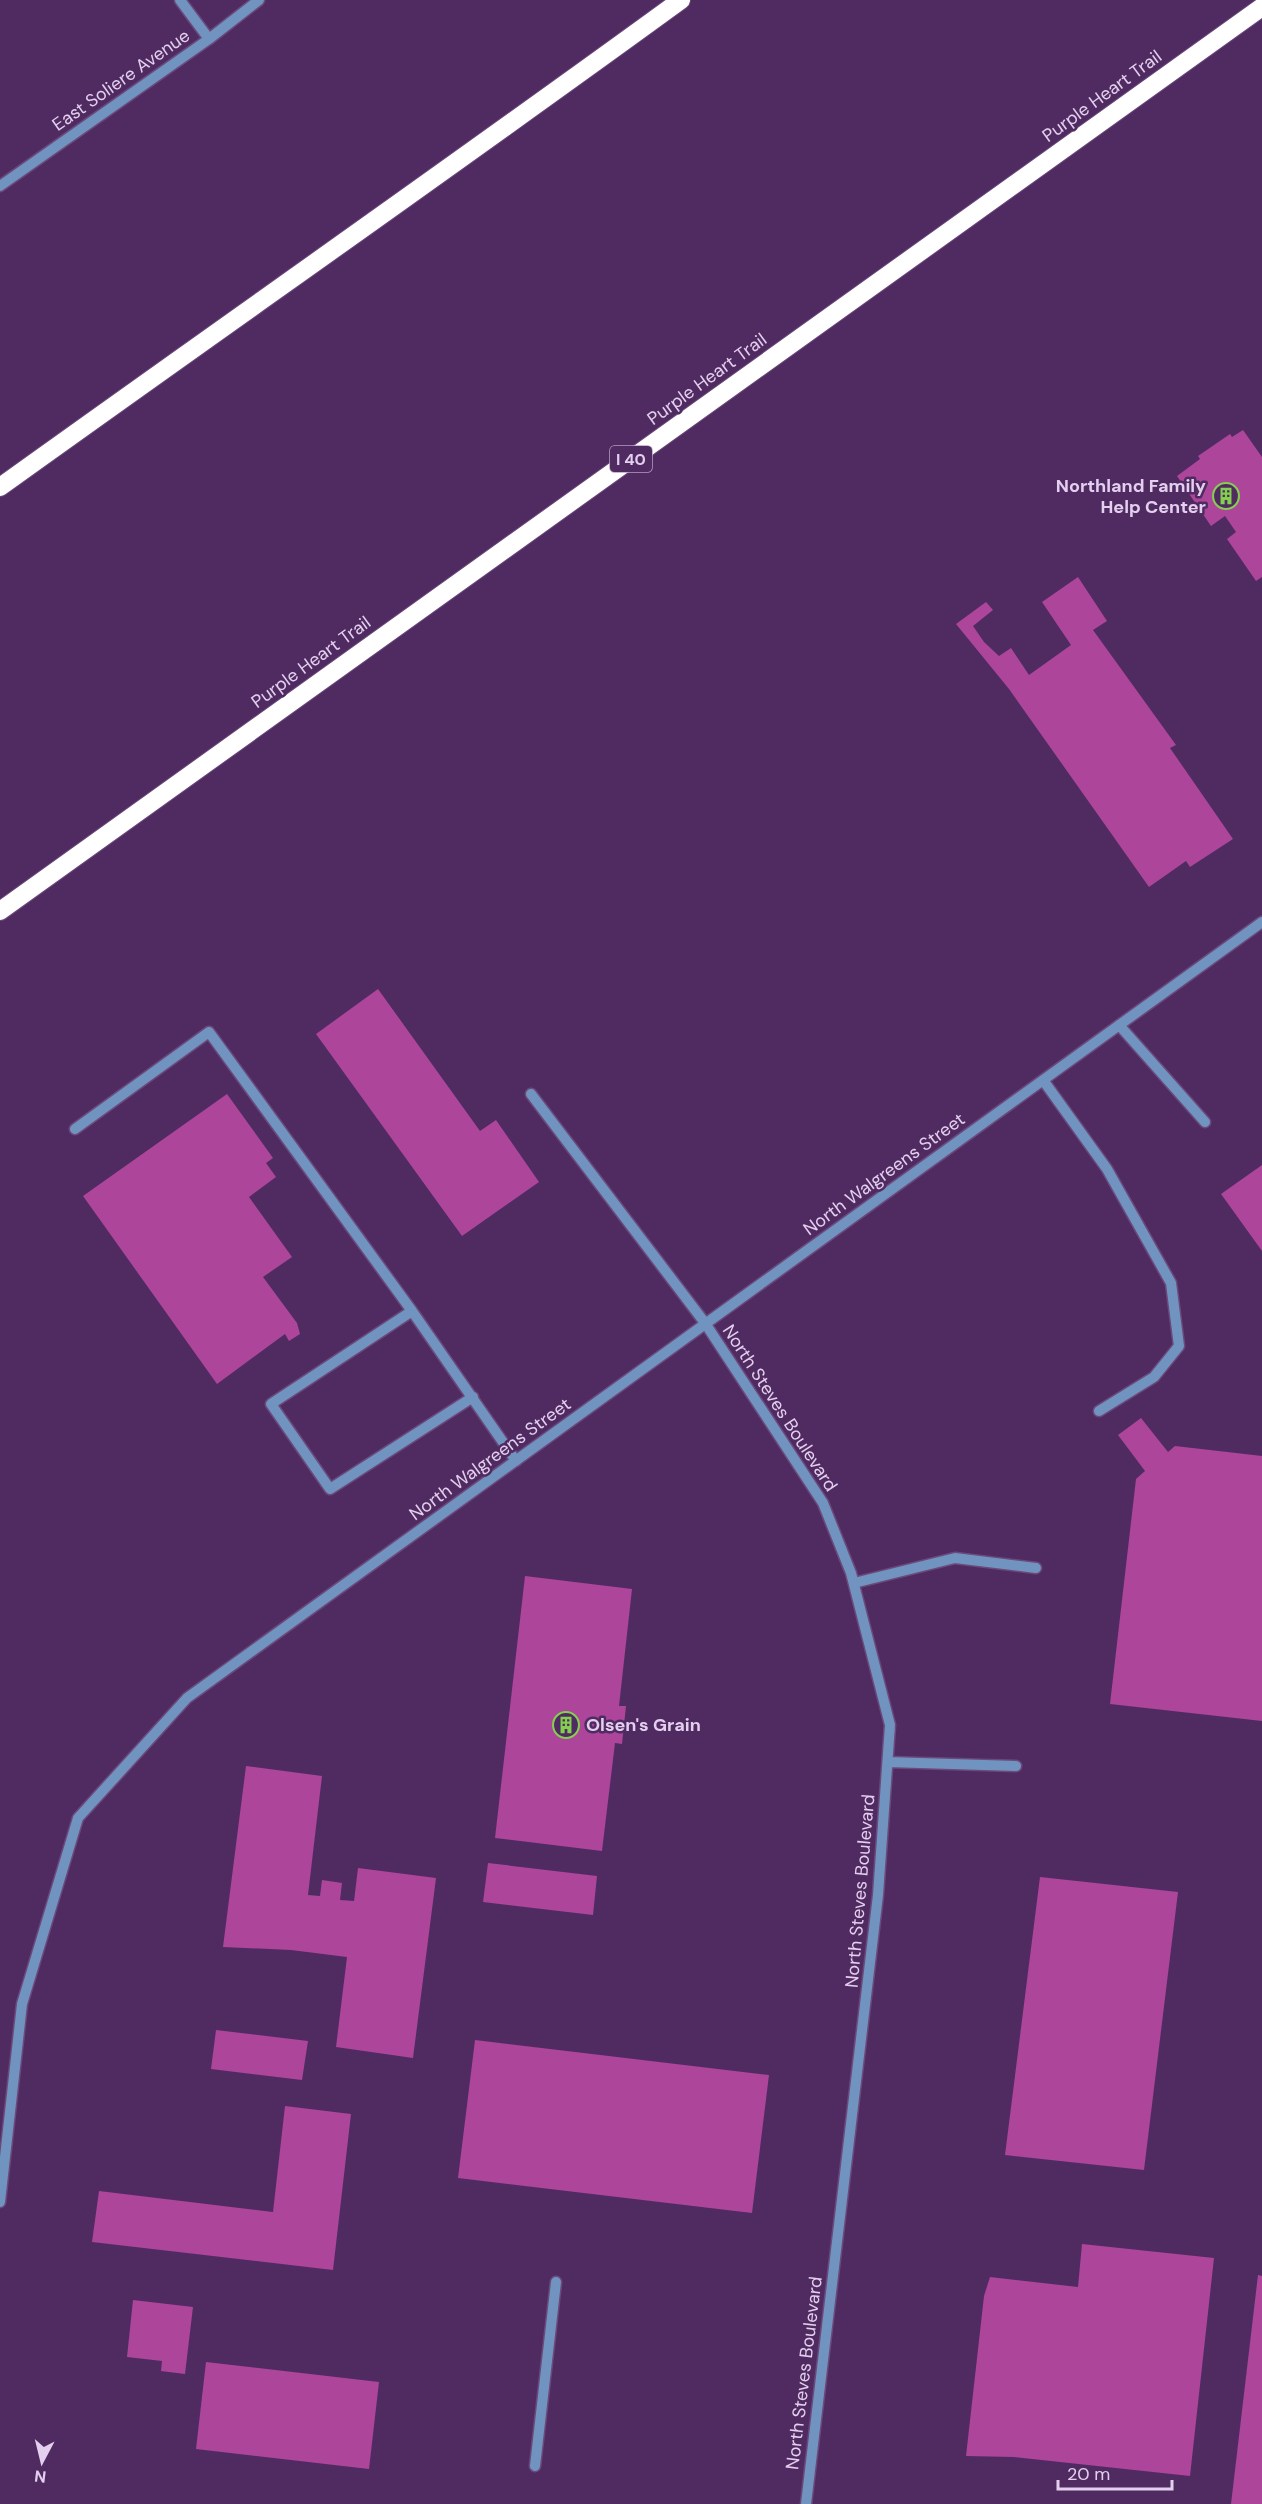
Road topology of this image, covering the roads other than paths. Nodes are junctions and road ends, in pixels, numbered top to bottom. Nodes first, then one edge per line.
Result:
1 (180, 0) edge
2 (259, 0) edge
3 (681, 0) edge
4 (1262, 7) edge
5 (209, 39) junction
6 (0, 186) edge
7 (0, 487) edge
8 (0, 910) edge
9 (1262, 922) edge
10 (1119, 1025) junction
11 (1042, 1080) junction
12 (531, 1094) dead end
13 (1205, 1122) dead end
14 (75, 1130) dead end
15 (412, 1311) junction
16 (705, 1323) junction
17 (473, 1397) junction
18 (1099, 1411) dead end
19 (516, 1461) junction
20 (1036, 1568) dead end
21 (854, 1583) junction
22 (888, 1762) junction
23 (1016, 1766) dead end
24 (0, 2202) edge
25 (556, 2282) dead end
26 (535, 2466) dead end
27 (806, 2504) edge

1 - 5 street
2 - 5 street, East Soliere Avenue
3 - 7 highway
4 - 8 highway, Purple Heart Trail / I 40
5 - 6 street, East Soliere Avenue
9 - 10 street, North Walgreens Street
10 - 11 street, North Walgreens Street
10 - 13 street
11 - 16 street, North Walgreens Street
11 - 18 street
12 - 16 street, North Steves Boulevard
14 - 15 street
15 - 17 street
15 - 17 street
16 - 19 street, North Walgreens Street
16 - 21 street, North Steves Boulevard
17 - 19 street
19 - 24 street, North Walgreens Street
20 - 21 street
21 - 22 street, North Steves Boulevard
22 - 23 street
22 - 27 street, North Steves Boulevard
25 - 26 street

